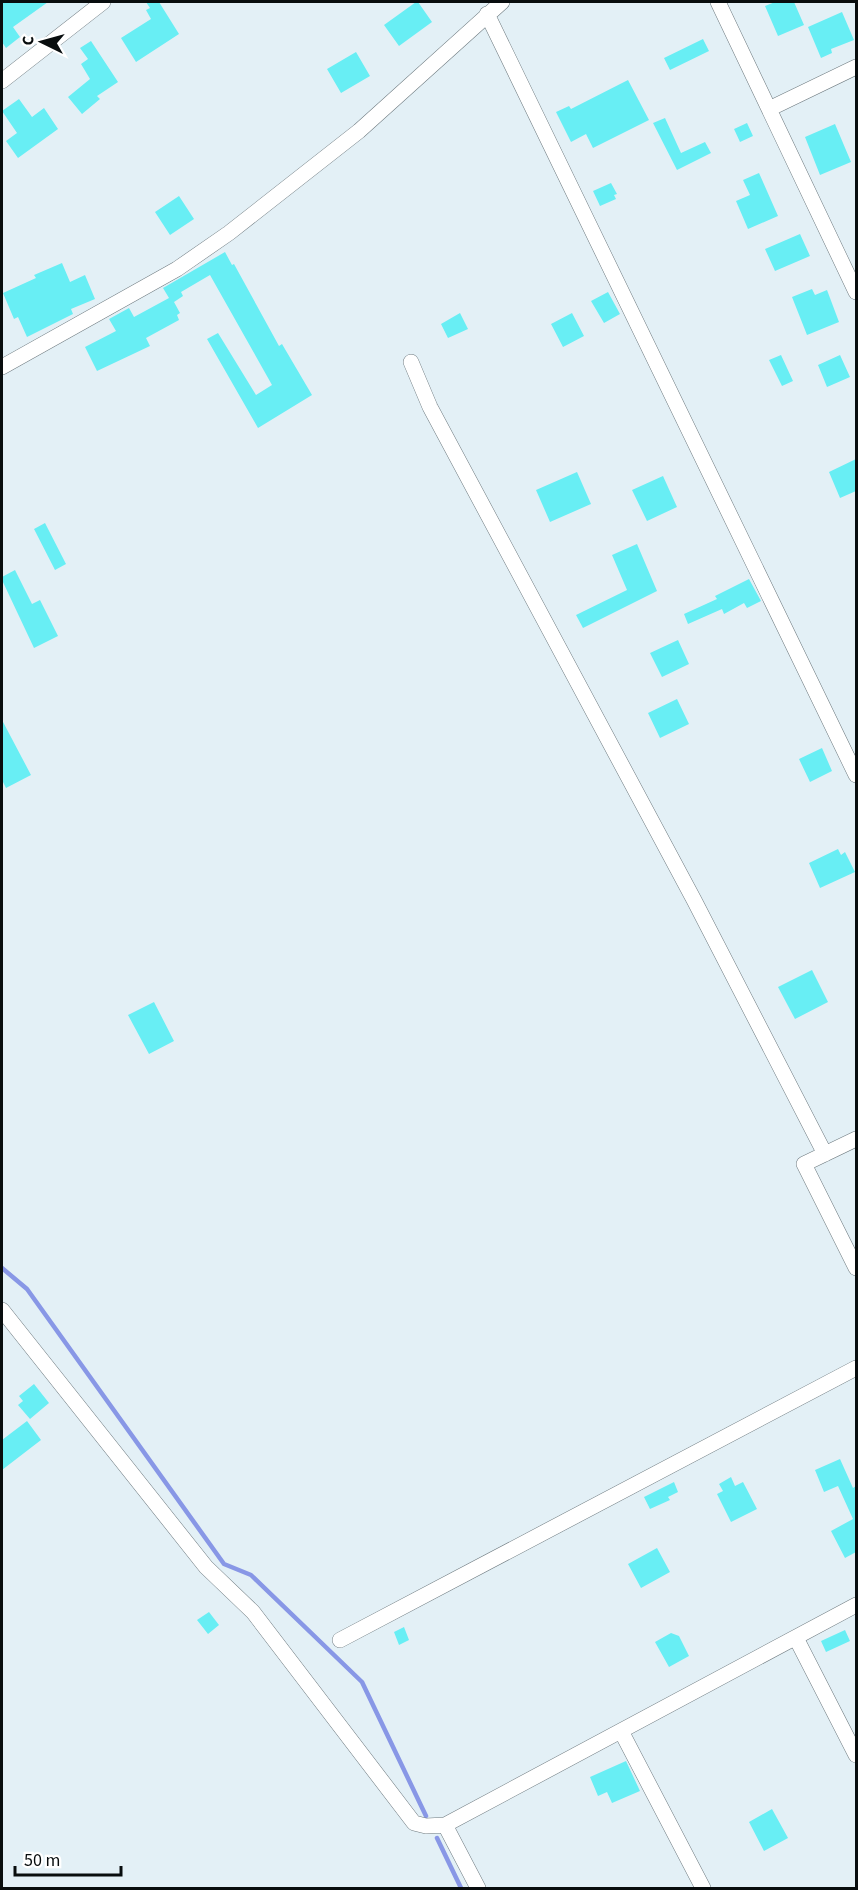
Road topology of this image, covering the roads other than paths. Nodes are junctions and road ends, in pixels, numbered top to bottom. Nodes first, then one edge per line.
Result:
1 (103, 2) edge
2 (502, 2) edge
3 (718, 2) edge
4 (487, 14) junction
5 (856, 67) edge
6 (2, 81) edge
7 (769, 109) junction
8 (856, 290) edge
9 (411, 362) dead end
10 (2, 367) edge
11 (856, 775) edge
12 (856, 1138) edge
13 (825, 1154) junction
14 (856, 1268) edge
15 (2, 1310) edge
16 (856, 1368) edge
17 (856, 1605) edge
18 (796, 1638) junction
19 (340, 1640) dead end
20 (621, 1731) junction
21 (856, 1755) edge
22 (446, 1825) junction
23 (478, 1888) edge
24 (703, 1888) edge

1 - 6 street
2 - 4 street
3 - 7 street
4 - 10 street
4 - 11 street
5 - 7 street
7 - 8 street
9 - 13 street
12 - 13 street
13 - 14 street
15 - 22 street
16 - 19 street
17 - 18 street
18 - 20 street
18 - 21 street
20 - 22 street
20 - 24 street
22 - 23 street

